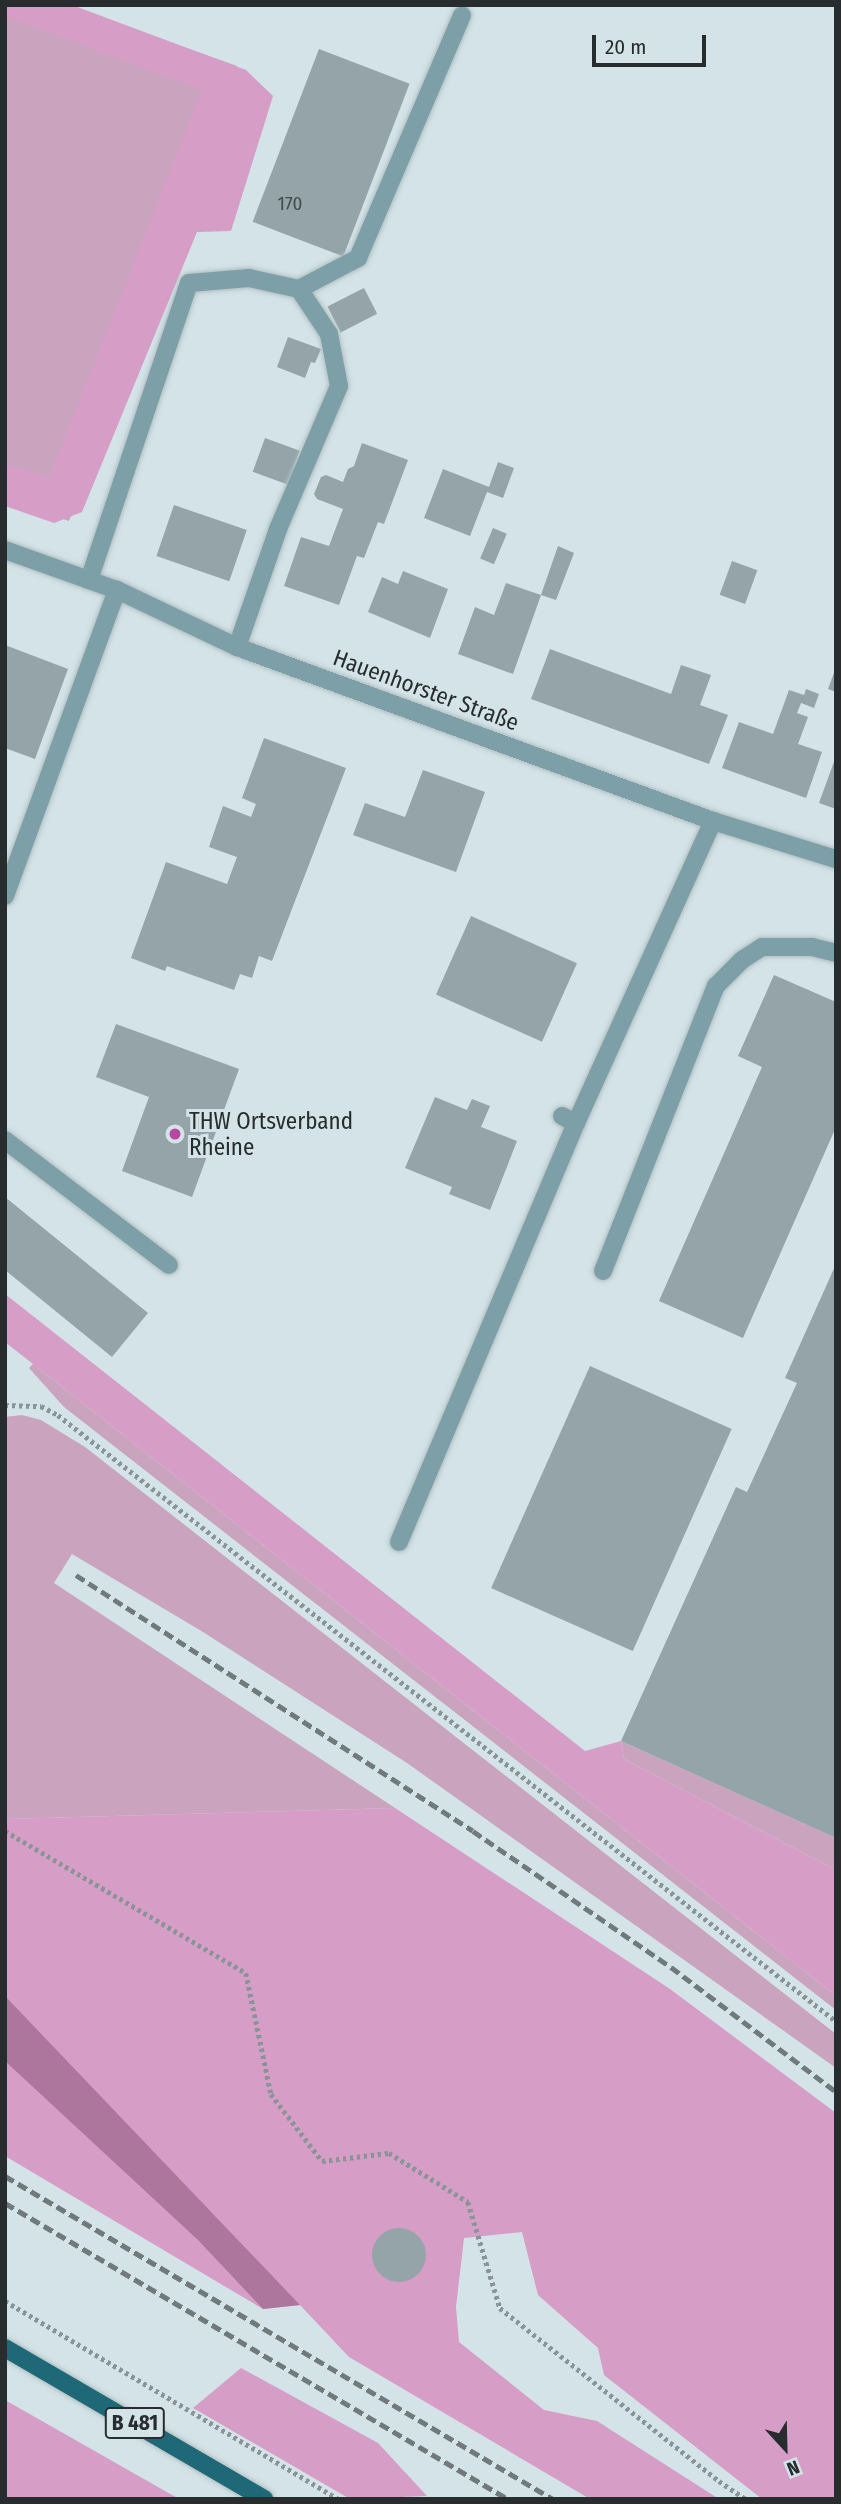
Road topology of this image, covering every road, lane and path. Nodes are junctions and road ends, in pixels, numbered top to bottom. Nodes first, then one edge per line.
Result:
1 (462, 15) dead end
2 (299, 289) junction
3 (5, 550) edge
4 (89, 580) junction
5 (117, 590) junction
6 (237, 647) junction
7 (713, 821) junction
8 (836, 859) edge
9 (5, 896) edge
10 (836, 953) edge
11 (5, 1140) edge
12 (169, 1265) dead end
13 (603, 1271) dead end
14 (5, 1405) edge
15 (398, 1542) dead end
16 (5, 1831) edge
17 (836, 2021) edge
18 (5, 2301) edge
19 (5, 2348) edge
20 (264, 2499) edge
21 (339, 2499) edge
22 (746, 2499) edge

1 - 2 street
2 - 4 street
2 - 6 street
3 - 4 street, Hauenhorster Straße
4 - 5 street, Hauenhorster Straße
5 - 6 street, Hauenhorster Straße
5 - 9 street
6 - 7 street, Hauenhorster Straße
7 - 8 street, Hauenhorster Straße
7 - 15 street
10 - 13 street
11 - 12 street
14 - 17 path
16 - 22 path
18 - 21 path
19 - 20 main road, B 481

